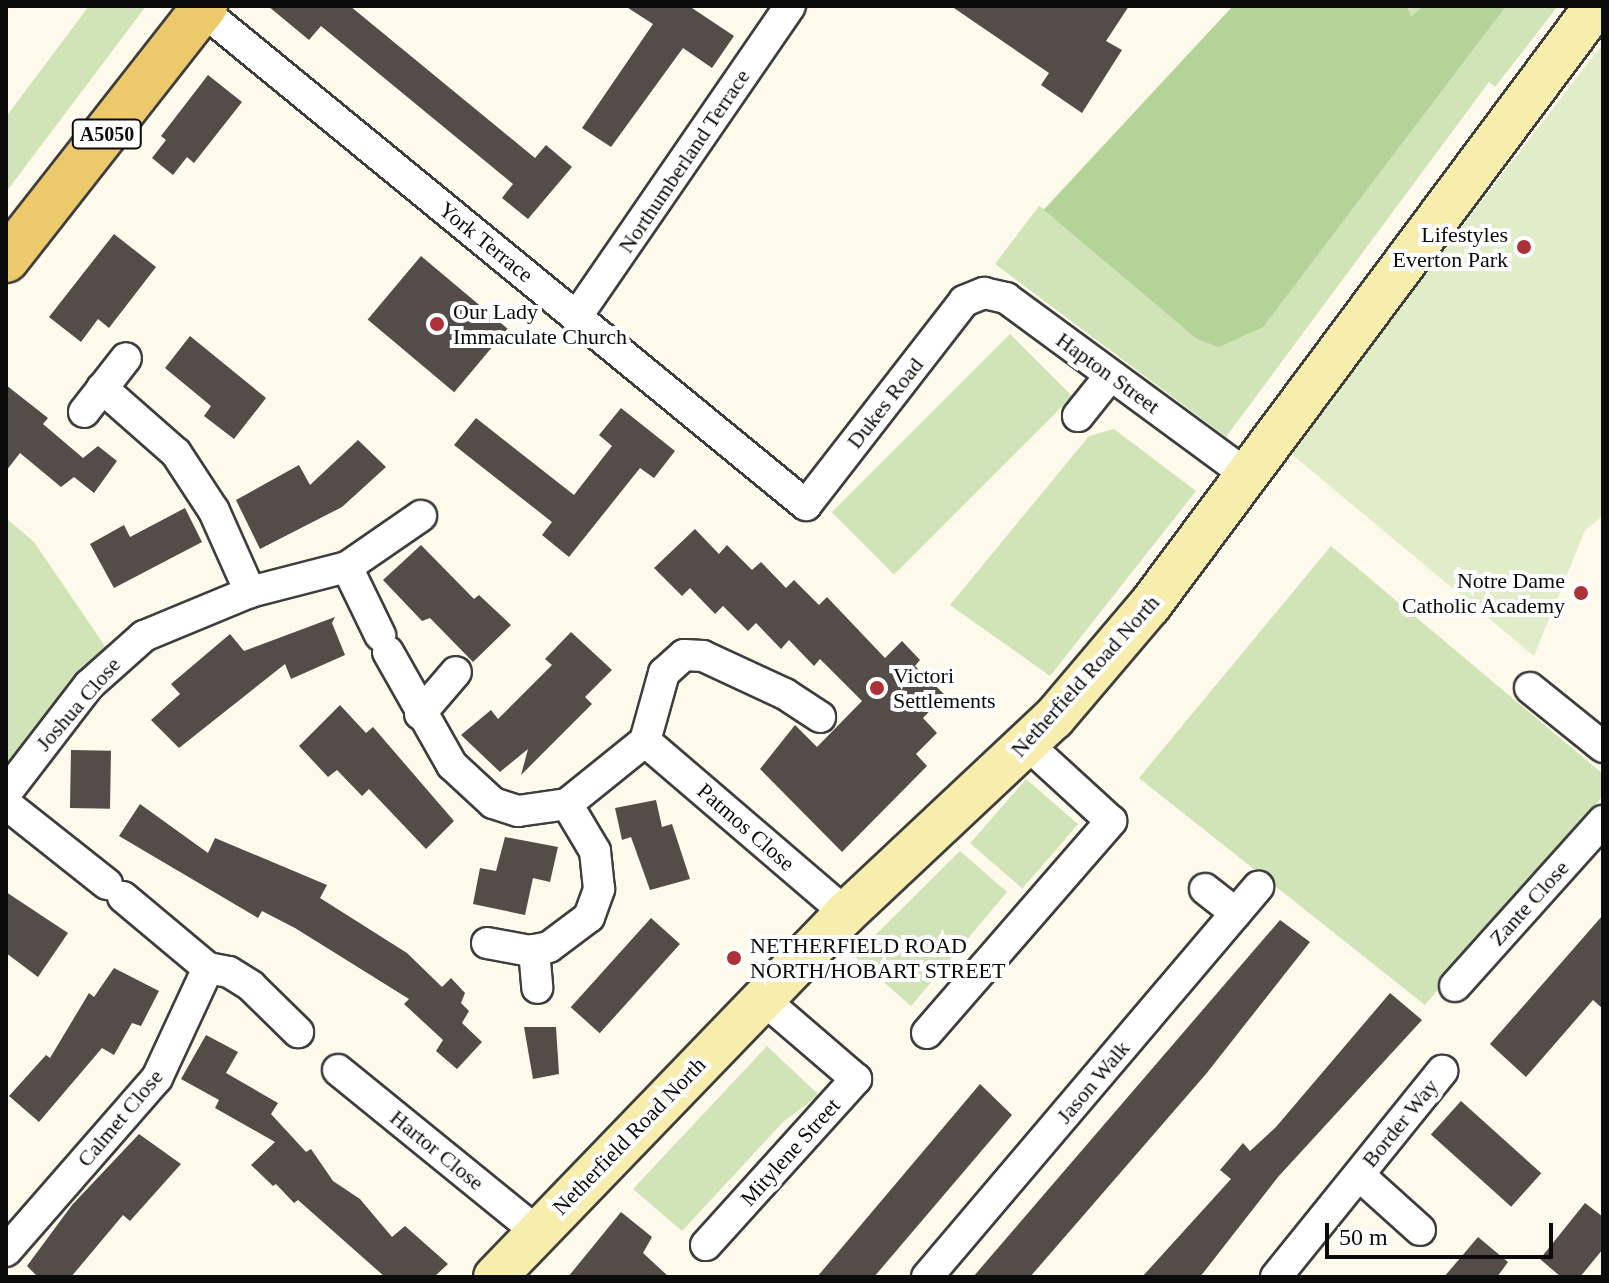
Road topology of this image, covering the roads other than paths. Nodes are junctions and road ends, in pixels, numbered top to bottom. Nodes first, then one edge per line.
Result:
1 (790, 6) edge
2 (1596, 6) edge
3 (204, 8) edge
4 (6, 260) edge
5 (964, 301) joint
6 (577, 316) junction
7 (126, 358) dead end
8 (1110, 376) junction
9 (102, 388) junction
10 (84, 412) dead end
11 (1078, 416) dead end
12 (1246, 474) junction
13 (806, 505) joint
14 (421, 516) dead end
15 (347, 567) junction
16 (250, 592) junction
17 (456, 672) dead end
18 (1530, 688) dead end
19 (420, 714) junction
20 (820, 717) dead end
21 (645, 741) junction
22 (1027, 744) junction
23 (1603, 747) edge
24 (6, 793) edge
25 (6, 804) edge
26 (567, 804) junction
27 (1603, 821) edge
28 (1258, 887) dead end
29 (1205, 889) dead end
30 (846, 913) junction
31 (1236, 913) junction
32 (487, 943) dead end
33 (534, 950) junction
34 (208, 968) junction
35 (1455, 986) dead end
36 (537, 988) dead end
37 (763, 999) junction
38 (298, 1032) dead end
39 (927, 1033) dead end
40 (338, 1070) dead end
41 (1442, 1071) dead end
42 (1359, 1175) junction
43 (1420, 1230) dead end
44 (536, 1231) junction
45 (706, 1245) dead end
46 (6, 1251) edge
47 (508, 1272) edge
48 (927, 1277) edge
49 (1276, 1277) edge

1 - 6 street, Northumberland Terrace
2 - 12 street, Netherfield Road North
3 - 4 main road, A5050
3 - 6 street, York Terrace
5 - 8 street, Hapton Street
5 - 13 street, Dukes Road
6 - 13 street, York Terrace
7 - 9 street
8 - 11 street
8 - 12 street, Hapton Street
9 - 10 street
9 - 16 street
12 - 22 street, Netherfield Road North
14 - 15 street, Joshua Close
15 - 16 street, Joshua Close
15 - 19 street
16 - 24 street, Joshua Close
17 - 19 street
18 - 23 street
19 - 26 street
20 - 21 street
21 - 26 street
21 - 30 street, Patmos Close
22 - 30 street, Netherfield Road North
22 - 39 street
25 - 34 street
26 - 33 street
27 - 35 street, Zante Close
28 - 31 street, Jason Walk
29 - 31 street
30 - 37 street, Netherfield Road North
31 - 48 street, Jason Walk
32 - 33 street
33 - 36 street
34 - 38 street
34 - 46 street, Calmet Close
37 - 44 street, Netherfield Road North
37 - 45 street, Mitylene Street
40 - 44 street, Hartor Close
41 - 42 street, Border Way
42 - 43 street, Border Way
42 - 49 street, Border Way
44 - 47 street, Netherfield Road North

